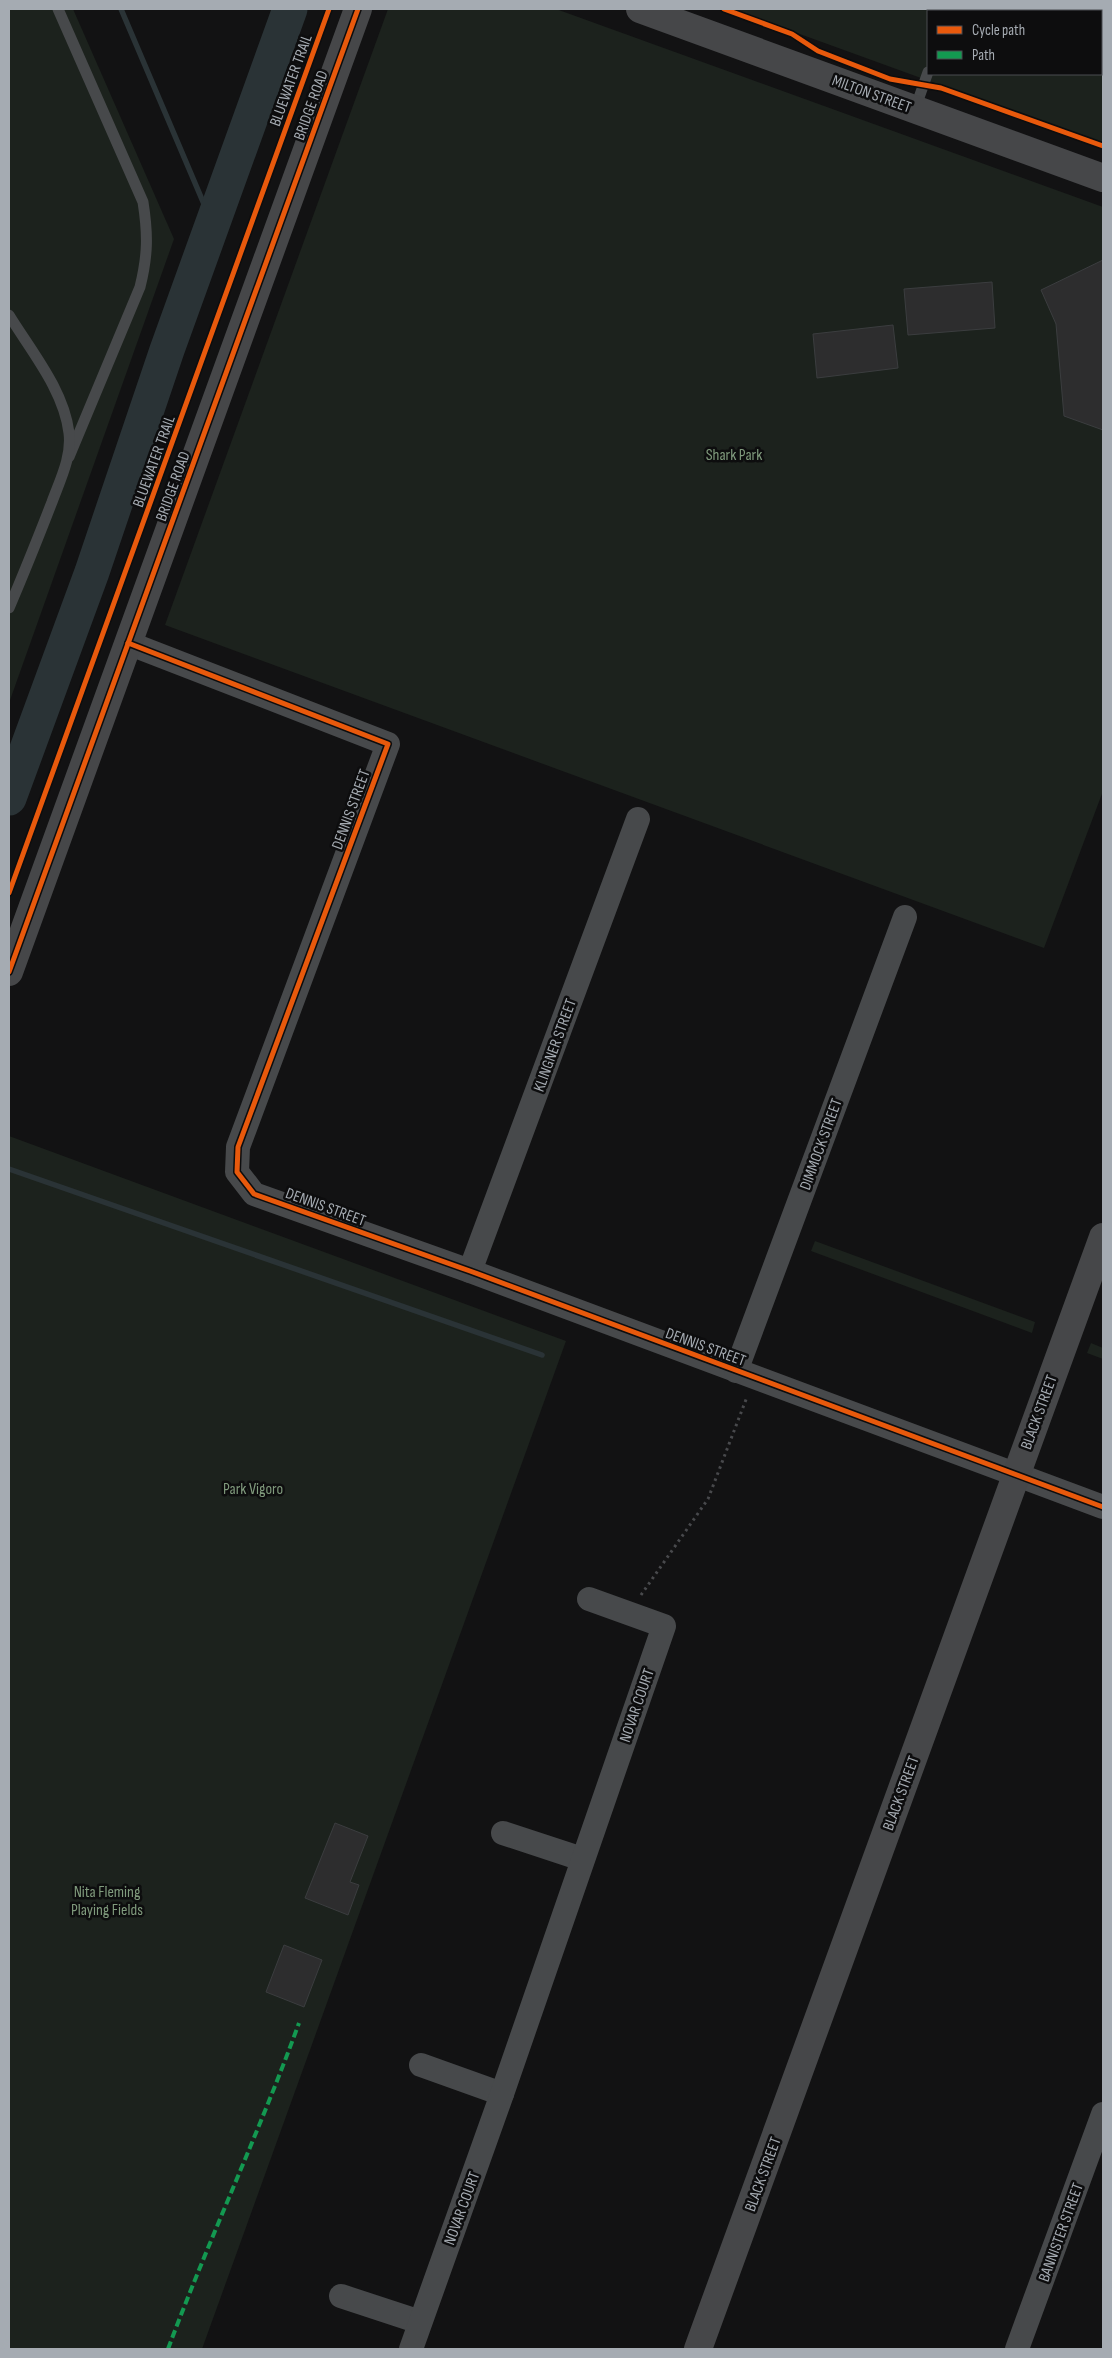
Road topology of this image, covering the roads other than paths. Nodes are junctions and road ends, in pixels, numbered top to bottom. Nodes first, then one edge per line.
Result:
1 (58, 9) edge
2 (358, 9) edge
3 (640, 9) edge
4 (927, 75) edge
5 (915, 109) junction
6 (1103, 178) edge
7 (9, 315) edge
8 (69, 457) junction
9 (9, 608) edge
10 (128, 643) junction
11 (638, 820) dead end
12 (905, 917) dead end
13 (9, 972) edge
14 (1103, 1238) edge
15 (470, 1271) junction
16 (745, 1374) junction
17 (1015, 1476) junction
18 (1103, 1507) edge
19 (589, 1599) dead end
20 (502, 1832) dead end
21 (582, 1859) junction
22 (421, 2065) dead end
23 (502, 2094) junction
24 (1103, 2114) edge
25 (342, 2296) dead end
26 (420, 2322) junction
27 (411, 2349) edge
28 (698, 2349) edge
29 (1017, 2349) edge

1 - 8 lane
2 - 10 street, BRIDGE ROAD
3 - 5 street, MILTON STREET
4 - 5 lane
5 - 6 street, MILTON STREET
7 - 8 lane
8 - 9 lane
10 - 13 street, BRIDGE ROAD
10 - 15 street, DENNIS STREET
11 - 15 street, KLINGNER STREET
12 - 16 street, DIMMOCK STREET
14 - 17 street, BLACK STREET
15 - 16 street, DENNIS STREET
16 - 17 street, DENNIS STREET
17 - 18 street, DENNIS STREET
17 - 28 street, BLACK STREET
19 - 21 street, NOVAR COURT
20 - 21 street
21 - 23 street, NOVAR COURT
22 - 23 street
23 - 26 street, NOVAR COURT
24 - 29 street, BANNISTER STREET
25 - 26 street
26 - 27 street, NOVAR COURT

